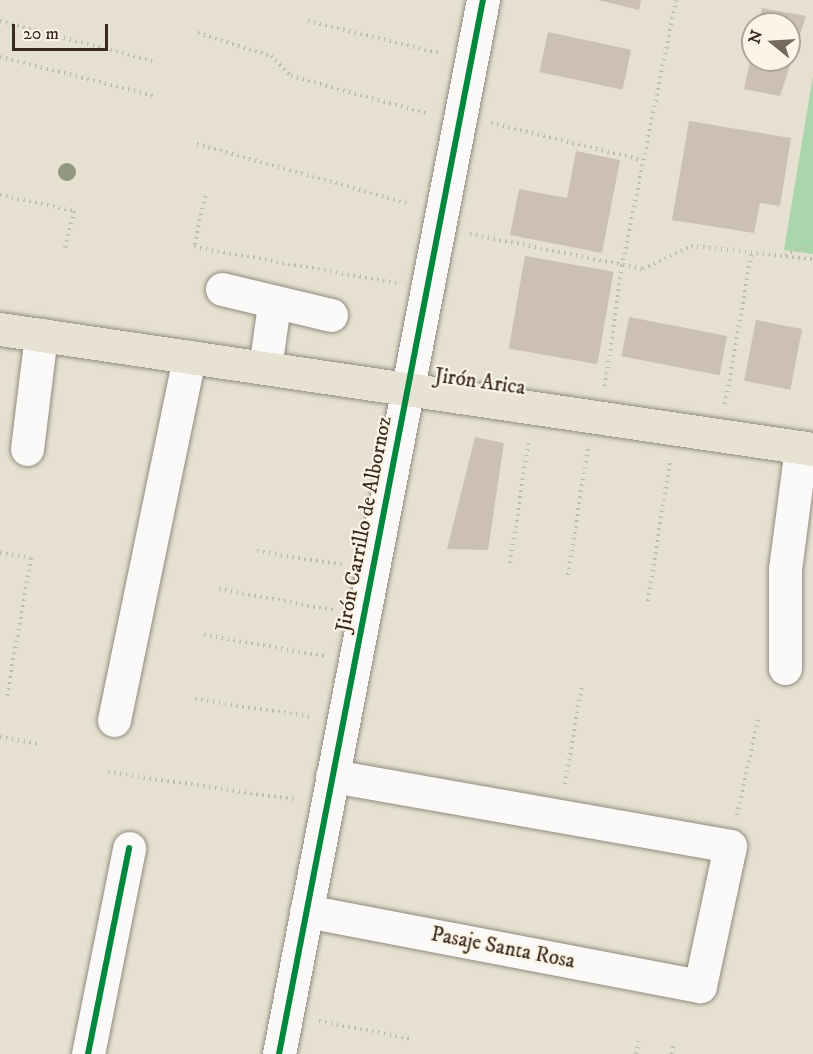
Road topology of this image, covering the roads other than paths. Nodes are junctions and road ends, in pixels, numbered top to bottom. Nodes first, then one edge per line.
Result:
1 (483, 0) edge
2 (222, 289) dead end
3 (274, 305) junction
4 (331, 315) dead end
5 (0, 329) edge
6 (41, 335) junction
7 (189, 357) junction
8 (265, 368) junction
9 (407, 388) junction
10 (807, 448) edge
11 (27, 449) dead end
12 (785, 668) dead end
13 (114, 720) dead end
14 (330, 791) junction
15 (129, 848) dead end
16 (306, 911) junction
17 (88, 1054) edge
18 (279, 1054) edge

1 - 9 street, Jirón Carrillo de Albornoz
2 - 3 street
3 - 4 street
3 - 8 street
5 - 6 main road, Jirón Arica
6 - 7 main road, Jirón Arica
6 - 11 street
7 - 8 main road, Jirón Arica
7 - 13 street
8 - 9 main road, Jirón Arica
9 - 10 main road, Jirón Arica
9 - 14 street, Jirón Carrillo de Albornoz
10 - 12 street
14 - 16 street, Jirón Carrillo de Albornoz
14 - 16 street, Pasaje Santa Rosa
15 - 17 street
16 - 18 street, Jirón Carrillo de Albornoz

